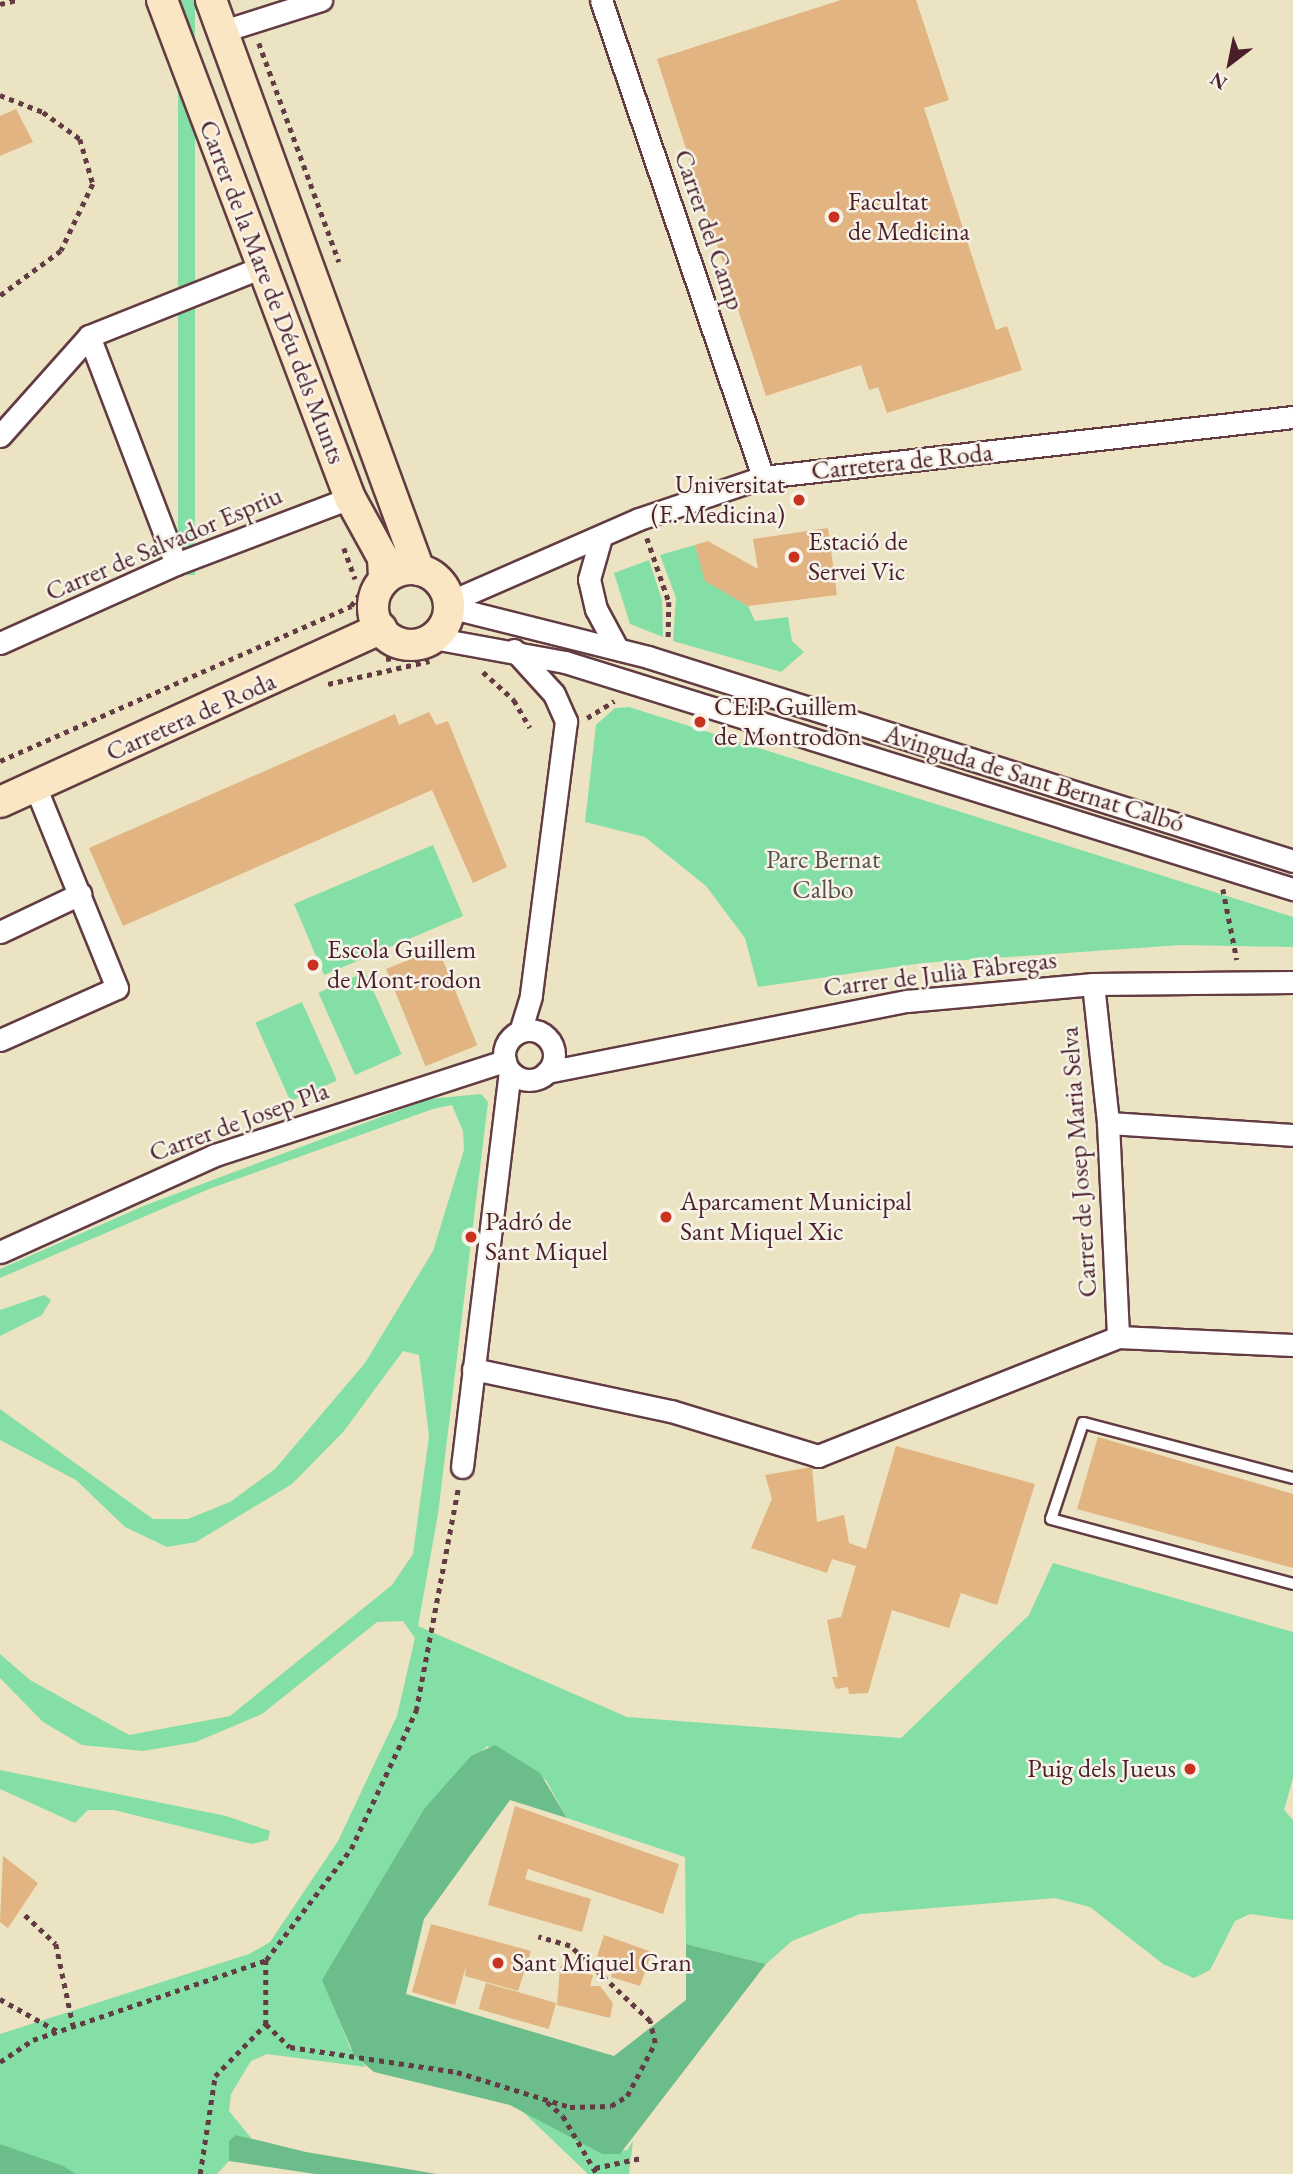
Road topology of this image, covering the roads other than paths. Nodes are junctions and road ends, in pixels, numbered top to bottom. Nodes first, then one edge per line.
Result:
1 (162, 0) edge
2 (211, 0) edge
3 (321, 0) edge
4 (601, 0) edge
5 (223, 31) junction
6 (262, 267) junction
7 (89, 336) junction
8 (1293, 417) edge
9 (0, 436) edge
10 (763, 477) junction
11 (350, 498) junction
12 (601, 537) junction
13 (176, 565) junction
14 (419, 570) junction
15 (372, 586) junction
16 (449, 604) junction
17 (381, 628) junction
18 (0, 643) edge
19 (617, 648) junction
20 (436, 650) junction
21 (514, 650) junction
22 (35, 786) junction
23 (0, 802) edge
24 (1293, 861) edge
25 (1293, 889) edge
26 (80, 894) junction
27 (0, 932) edge
28 (1293, 982) edge
29 (1093, 984) junction
30 (520, 1031) junction
31 (547, 1038) junction
32 (0, 1040) edge
33 (597, 1058) junction
34 (508, 1066) junction
35 (542, 1076) junction
36 (1108, 1123) junction
37 (506, 1124) junction
38 (1293, 1135) edge
39 (0, 1252) edge
40 (1118, 1336) junction
41 (1293, 1345) edge
42 (473, 1369) junction
43 (462, 1467) road end
44 (1293, 1478) edge
45 (1293, 1584) edge

1 - 6 street, Carrer de la Mare de Déu dels Munts
2 - 5 street, Carrer de la Mare de Déu dels Munts
3 - 5 street
4 - 10 street, Carrer del Camp
5 - 14 street, Carrer de la Mare de Déu dels Munts
6 - 7 street
6 - 11 street, Carrer de la Mare de Déu dels Munts
7 - 9 street
7 - 13 street
8 - 10 street, Carretera de Roda
10 - 12 street, Carretera de Roda
11 - 13 street, Carrer de Salvador Espriu
11 - 15 street, Carrer de la Mare de Déu dels Munts
12 - 16 street, Carretera de Roda
12 - 19 street
13 - 18 street, Carrer de Salvador Espriu
14 - 15 street
14 - 16 street
15 - 17 street
16 - 19 street, Avinguda de Sant Bernat Calbó
16 - 20 street
17 - 20 street
17 - 22 street, Carretera de Roda
19 - 24 street, Avinguda de Sant Bernat Calbó
20 - 21 street, Avinguda de Sant Bernat Calbó
21 - 25 street, Avinguda de Sant Bernat Calbó
21 - 30 street
22 - 23 street, Carretera de Roda
22 - 26 street
26 - 27 street
26 - 32 street
28 - 29 street, Carrer de Julià Fàbregas
29 - 33 street, Carrer de Julià Fàbregas
29 - 36 street, Carrer de Josep Maria Selva
30 - 31 street
30 - 34 street
31 - 33 street
31 - 35 street
33 - 35 street, Carrer de Julià Fàbregas
34 - 35 street
34 - 37 street
34 - 39 street, Carrer de Josep Pla
35 - 37 street
36 - 38 street
36 - 40 street, Carrer de Josep Maria Selva
37 - 42 street
40 - 41 street
40 - 42 street
42 - 43 street
44 - 45 lane

